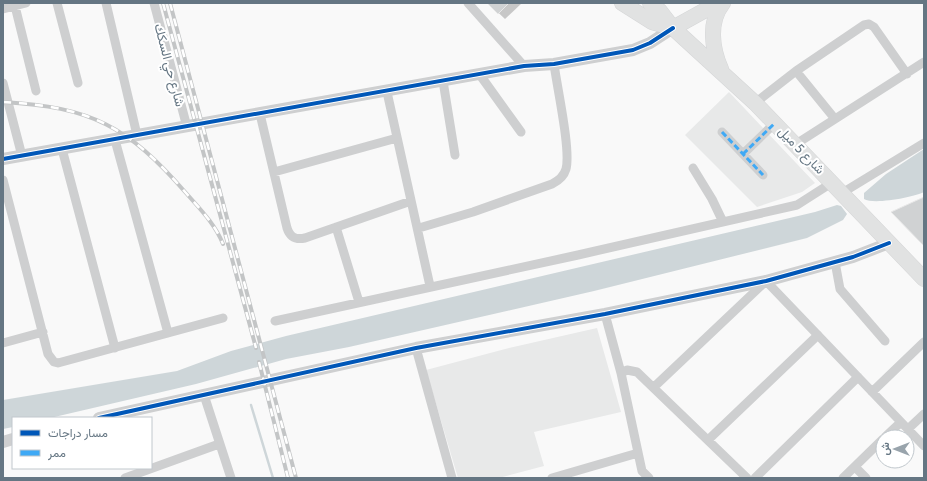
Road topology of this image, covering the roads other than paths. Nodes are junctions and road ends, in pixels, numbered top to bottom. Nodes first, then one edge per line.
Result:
1 (26, 3) edge
2 (57, 3) edge
3 (106, 3) edge
4 (154, 3) edge
5 (468, 3) edge
6 (622, 3) edge
7 (650, 3) edge
8 (718, 3) edge
9 (723, 3) edge
10 (15, 6) junction
11 (3, 9) edge
12 (673, 28) junction
13 (924, 62) edge
14 (554, 64) junction
15 (524, 66) junction
16 (721, 70) junction
17 (796, 71) junction
18 (480, 74) junction
19 (907, 74) junction
20 (443, 81) junction
21 (3, 83) edge
22 (78, 83) dead end
23 (36, 90) dead end
24 (387, 92) junction
25 (755, 103) junction
26 (260, 114) junction
27 (835, 119) junction
28 (775, 123) junction
29 (187, 127) junction
30 (521, 132) dead end
31 (722, 132) dead end
32 (137, 135) junction
33 (397, 138) junction
34 (115, 140) junction
35 (796, 144) junction
36 (924, 144) edge
37 (62, 149) junction
38 (743, 154) junction
39 (455, 155) dead end
40 (22, 156) junction
41 (3, 159) edge
42 (693, 168) dead end
43 (274, 172) junction
44 (764, 175) dead end
45 (3, 180) edge
46 (837, 188) junction
47 (411, 201) junction
48 (723, 222) junction
49 (336, 227) junction
50 (419, 228) junction
51 (889, 243) junction
52 (835, 262) junction
53 (924, 279) edge
54 (766, 281) junction
55 (430, 286) junction
56 (359, 302) junction
57 (605, 314) junction
58 (223, 318) dead end
59 (275, 321) dead end
60 (43, 332) junction
61 (168, 333) junction
62 (818, 335) junction
63 (885, 341) dead end
64 (924, 342) edge
65 (3, 343) edge
66 (115, 348) junction
67 (416, 348) junction
68 (621, 373) junction
69 (858, 377) junction
70 (654, 387) junction
71 (872, 392) junction
72 (204, 394) junction
73 (924, 414) edge
74 (126, 415) edge
75 (108, 417) edge
76 (901, 422) junction
77 (894, 429) edge
78 (908, 429) joint
79 (915, 436) edge
80 (708, 440) junction
81 (219, 444) junction
82 (924, 446) edge
83 (875, 447) edge
84 (638, 453) junction
85 (152, 466) edge
86 (855, 467) junction
87 (141, 470) edge
88 (125, 478) edge
89 (231, 478) edge
90 (452, 478) edge
91 (556, 478) edge
92 (649, 478) edge
93 (747, 478) edge
94 (755, 478) edge
95 (843, 478) edge
96 (866, 478) edge

1 - 10 street
2 - 22 street
3 - 32 street
4 - 29 street, شارع حي السكك
5 - 15 street
6 - 12 main road
7 - 12 main road
8 - 12 main road
9 - 16 main road
10 - 11 street
10 - 23 street
12 - 14 street
12 - 16 main road, شارع 5 ميل
13 - 19 street
14 - 15 street
14 - 50 street
15 - 18 street
16 - 25 main road, شارع 5 ميل
17 - 19 street
17 - 25 street
17 - 27 street
18 - 20 street
18 - 30 street
19 - 27 street
20 - 24 street
20 - 39 street
21 - 40 street
24 - 26 street
24 - 33 street
25 - 28 main road, شارع 5 ميل
26 - 29 street
26 - 43 street
27 - 35 street
28 - 35 main road, شارع 5 ميل
28 - 38 street
29 - 32 street
31 - 38 street
32 - 34 street
33 - 43 street
33 - 47 street
34 - 37 street
34 - 61 street
35 - 46 main road, شارع 5 ميل
36 - 46 street
37 - 40 street
37 - 66 street
38 - 44 street
40 - 41 street
42 - 48 street
43 - 49 street
45 - 60 street
46 - 48 street
46 - 51 main road, شارع 5 ميل
47 - 49 street
47 - 50 street
48 - 55 street
49 - 56 street
50 - 55 street
51 - 52 street
51 - 53 main road, شارع 5 ميل
52 - 54 street
52 - 63 street
54 - 57 street
54 - 62 street
54 - 70 street
55 - 56 street
56 - 59 street
57 - 67 street
57 - 68 street
58 - 61 street
60 - 65 street
60 - 66 street
61 - 66 street
62 - 69 street
62 - 80 street
64 - 71 street
67 - 72 street
67 - 90 street
68 - 70 street
68 - 84 street
69 - 71 street
69 - 94 street
70 - 80 street
71 - 76 street
72 - 74 street
72 - 81 street
73 - 78 street
74 - 75 street
76 - 77 street
76 - 78 street
79 - 82 street
80 - 93 street
81 - 85 street
81 - 89 street
83 - 86 street
84 - 91 street
84 - 92 street
86 - 95 street
86 - 96 street
87 - 88 street

